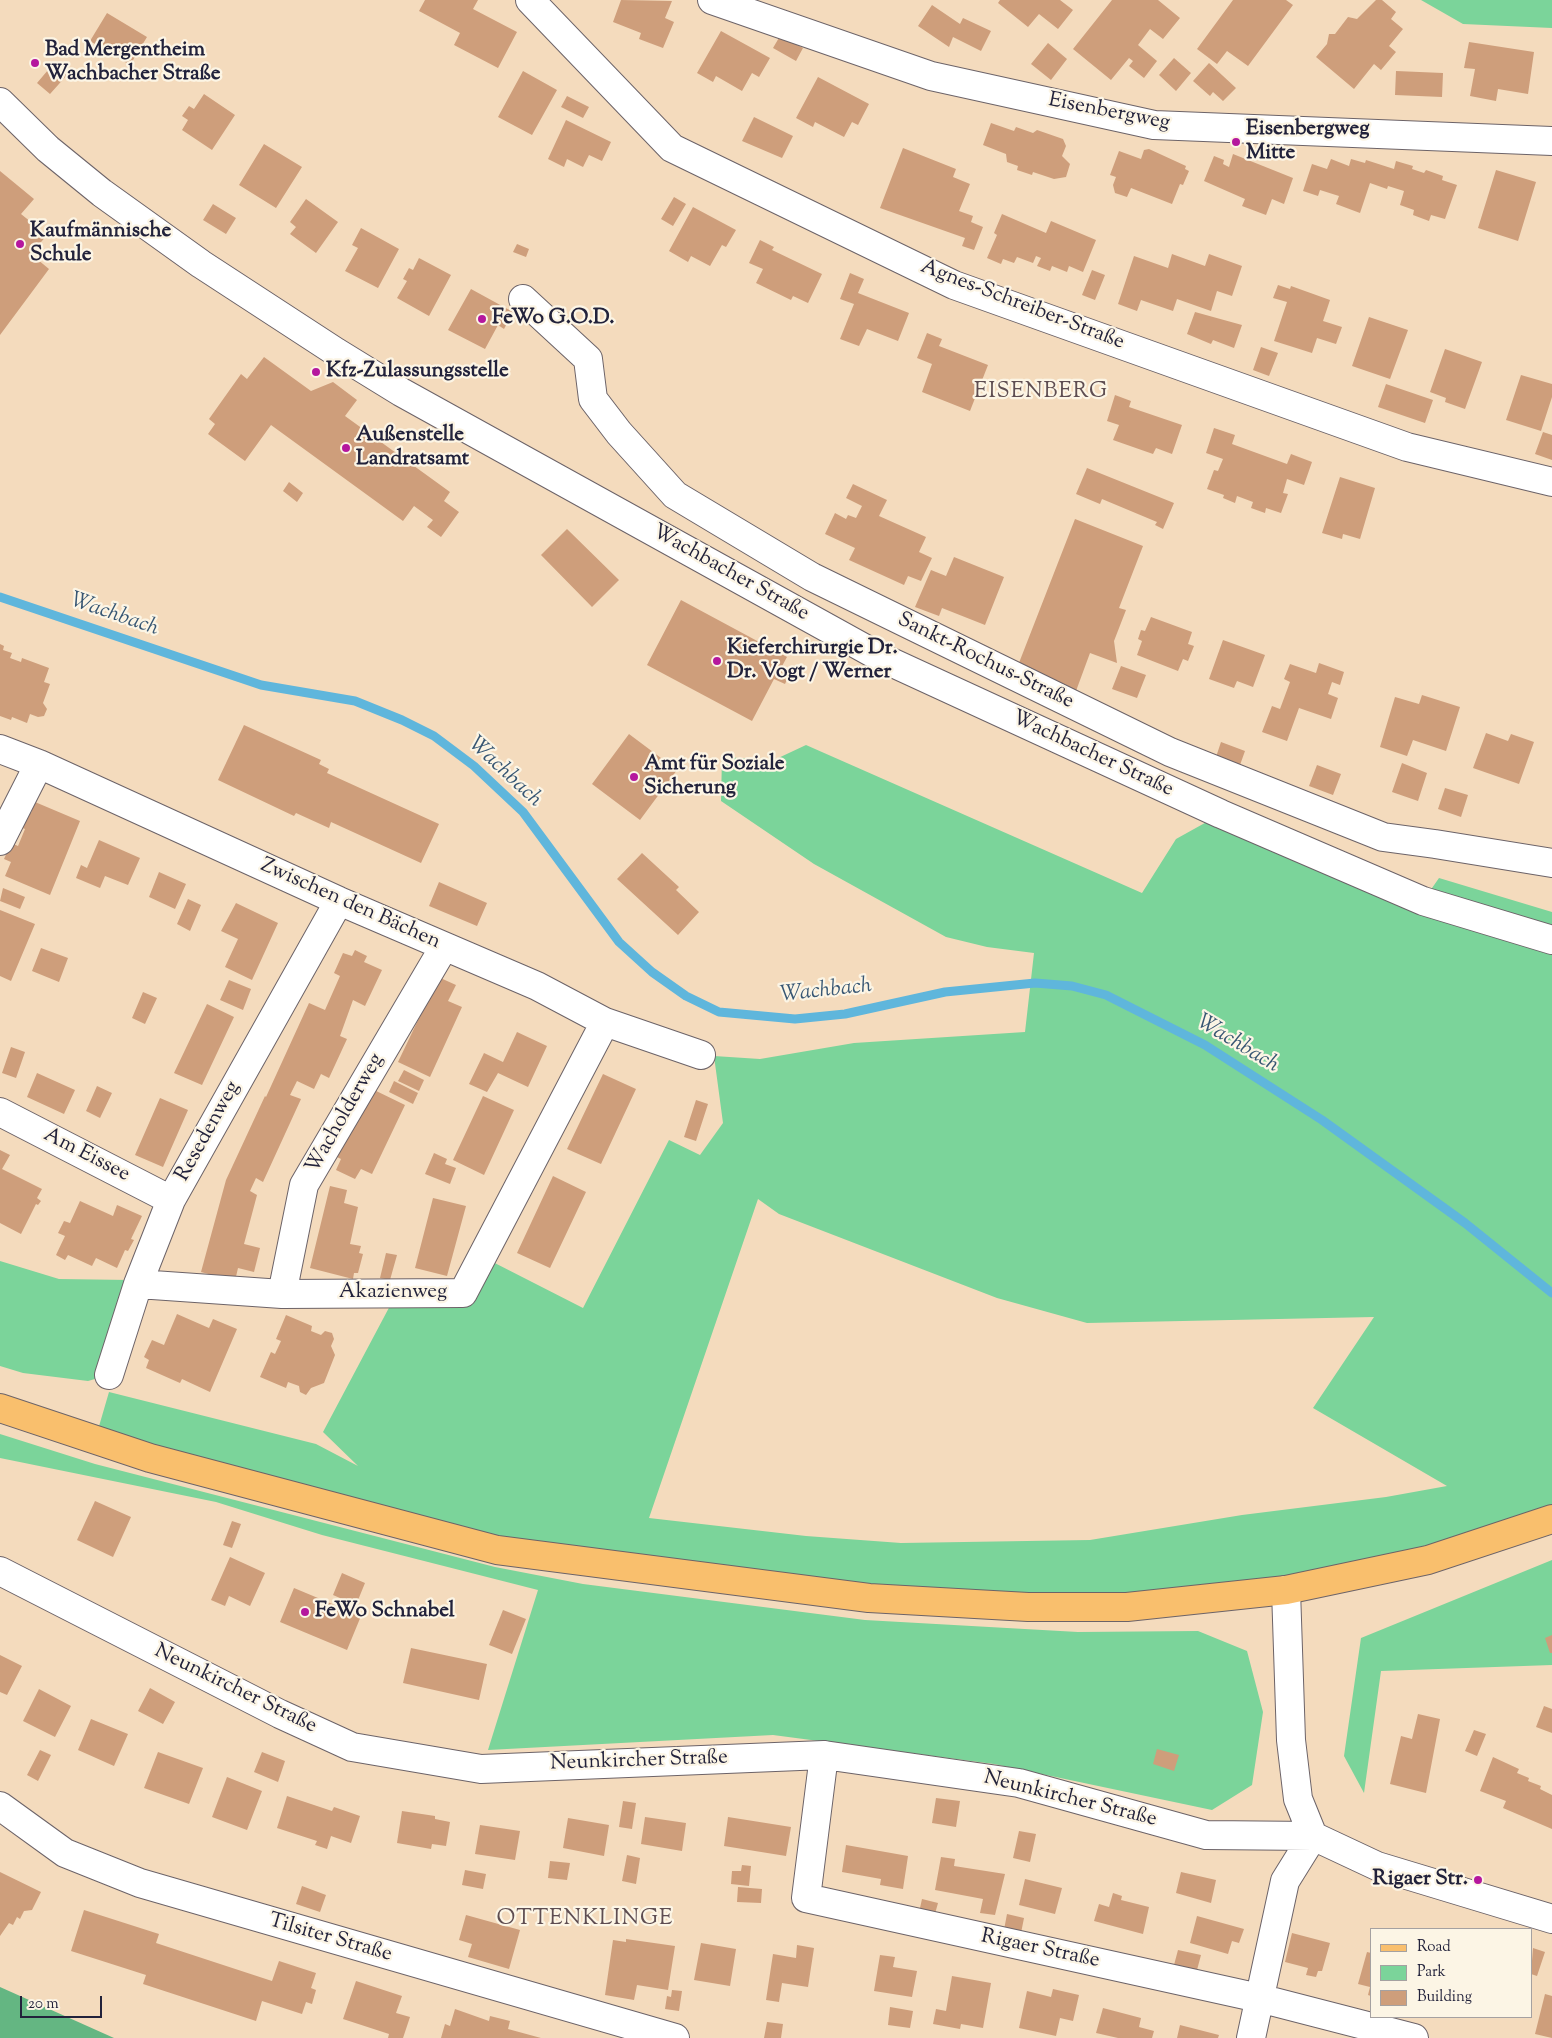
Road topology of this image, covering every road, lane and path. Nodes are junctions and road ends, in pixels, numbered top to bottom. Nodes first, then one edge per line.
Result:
1 (530, 0) edge
2 (712, 0) edge
3 (0, 102) edge
4 (1552, 141) edge
5 (523, 299) dead end
6 (1552, 482) edge
7 (0, 749) edge
8 (38, 764) junction
9 (0, 841) edge
10 (1552, 864) edge
11 (339, 901) junction
12 (1552, 940) edge
13 (444, 948) junction
14 (605, 1022) junction
15 (701, 1055) dead end
16 (0, 1112) edge
17 (171, 1200) junction
18 (138, 1284) junction
19 (282, 1294) junction
20 (109, 1375) dead end
21 (0, 1408) edge
22 (1552, 1519) edge
23 (1, 1573) edge
24 (1286, 1590) junction
25 (824, 1755) junction
26 (0, 1806) edge
27 (1313, 1836) junction
28 (1552, 1919) edge
29 (1260, 1998) junction
30 (675, 2038) edge
31 (1251, 2038) edge
32 (1414, 2038) edge

1 - 6 street, Agnes-Schreiber-Straße
2 - 4 street, Eisenbergweg
3 - 12 street, Wachbacher Straße
5 - 10 street, Sankt-Rochus-Straße
7 - 8 street, Zwischen den Bächen
8 - 9 street
8 - 11 street, Zwischen den Bächen
11 - 13 street, Zwischen den Bächen
11 - 17 street, Resedenweg
13 - 14 street, Zwischen den Bächen
13 - 19 street, Wacholderweg
14 - 15 street, Zwischen den Bächen
14 - 19 street, Akazienweg
16 - 17 street, Am Eissee
17 - 18 street, Resedenweg
18 - 19 street, Akazienweg
18 - 20 street, Resedenweg
21 - 24 main road
22 - 24 main road
23 - 25 street, Neunkircher Straße
24 - 27 street
25 - 27 street, Neunkircher Straße
25 - 29 street, Rigaer Straße
26 - 30 street, Tilsiter Straße
27 - 28 street, Neunkircher Straße
27 - 29 street
29 - 31 street
29 - 32 street, Rigaer Straße

